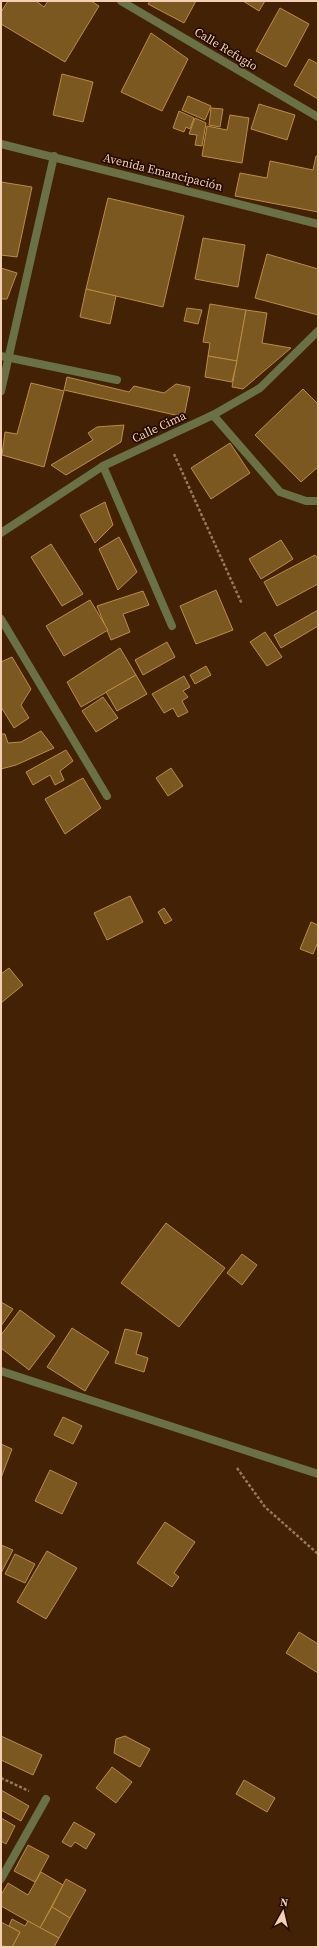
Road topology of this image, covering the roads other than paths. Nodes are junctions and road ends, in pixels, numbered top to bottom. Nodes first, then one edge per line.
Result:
1 (121, 1) edge
2 (318, 117) edge
3 (1, 144) edge
4 (54, 156) junction
5 (318, 224) edge
6 (318, 332) edge
7 (5, 357) edge
8 (117, 380) dead end
9 (1, 391) edge
10 (213, 415) junction
11 (103, 466) junction
12 (318, 501) edge
13 (1, 532) edge
14 (1, 619) edge
15 (172, 626) dead end
16 (107, 796) dead end
17 (1, 1371) edge
18 (318, 1474) edge
19 (46, 1799) road end
20 (1, 1879) edge

1 - 2 street, Calle Refugio
3 - 4 street, Avenida Emancipación
4 - 5 street, Avenida Emancipación
4 - 7 street
6 - 10 street, Calle Cima
7 - 8 street
7 - 9 street
10 - 11 street, Calle Cima
10 - 12 street
11 - 13 street, Calle Cima
11 - 15 street
14 - 16 street
17 - 18 street
19 - 20 street

